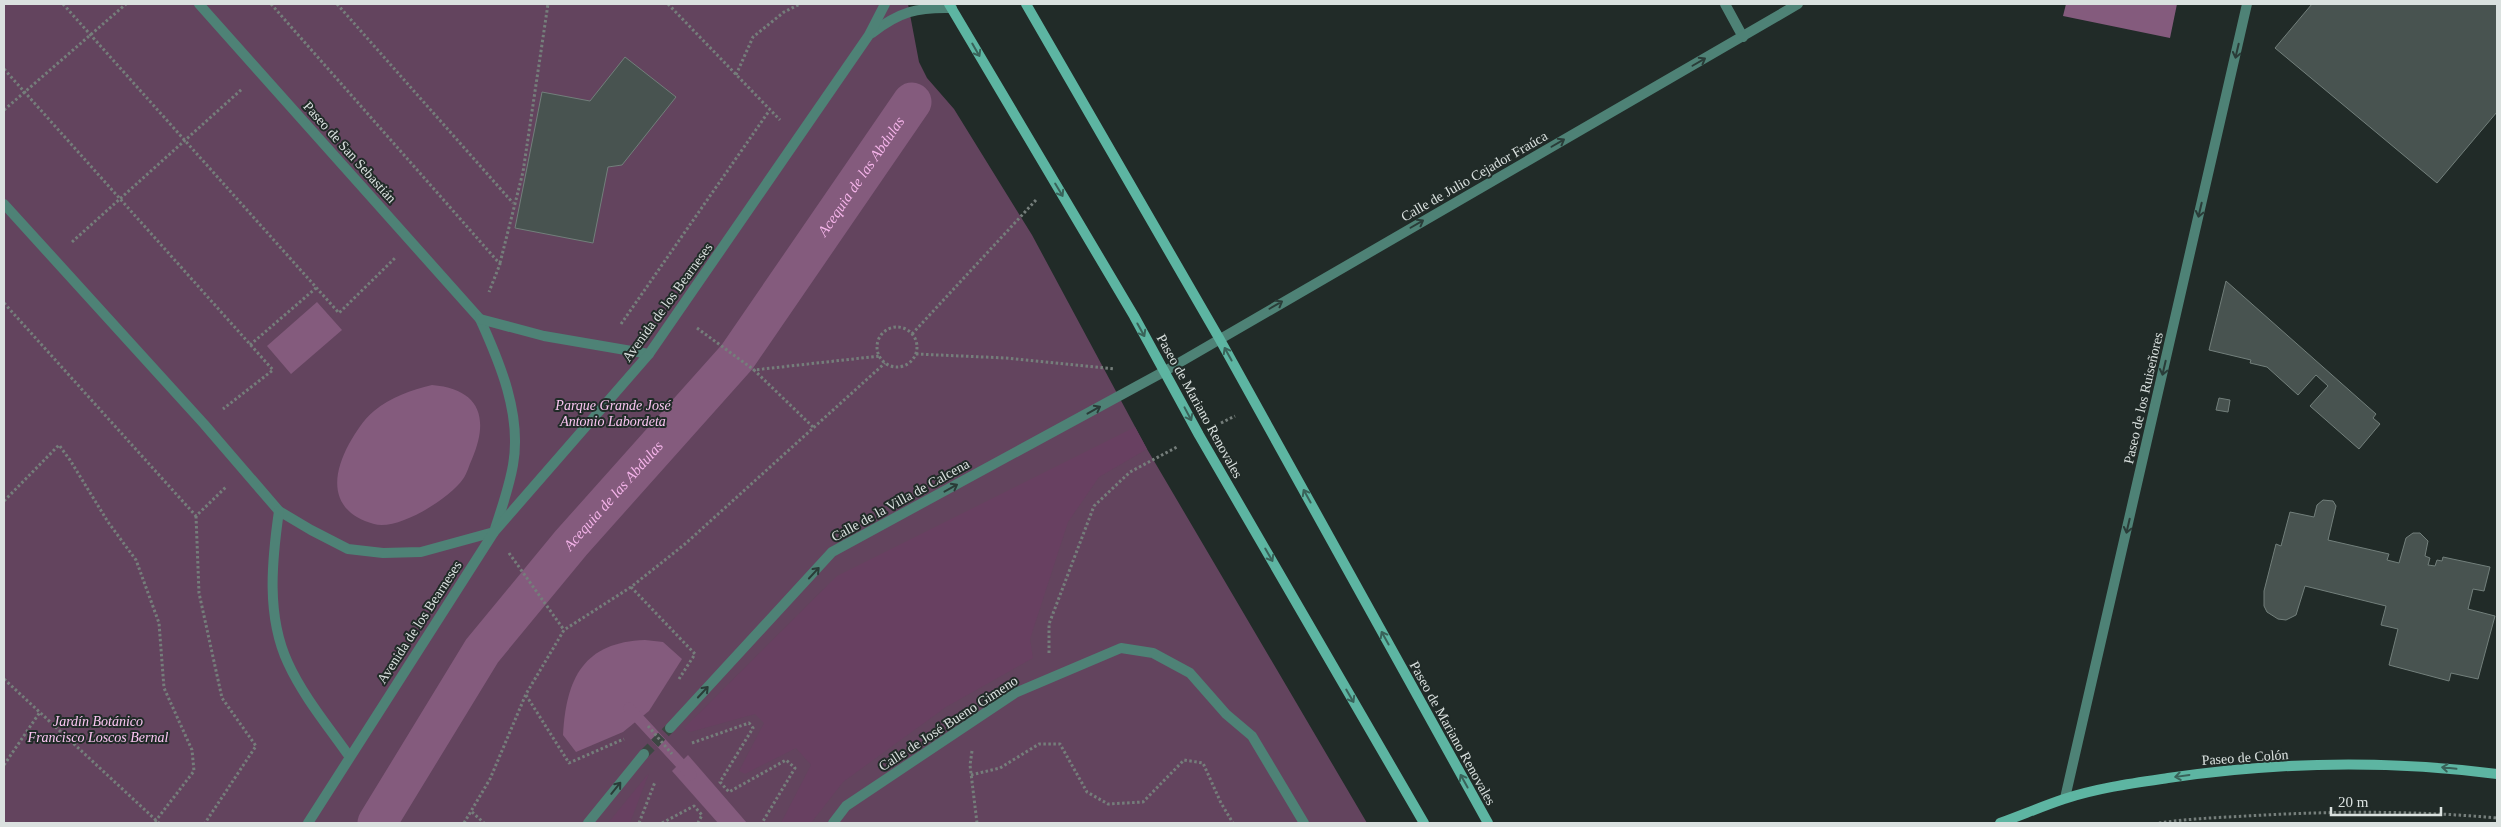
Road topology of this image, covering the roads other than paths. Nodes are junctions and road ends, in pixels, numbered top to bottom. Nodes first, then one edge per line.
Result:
1 (199, 4) edge
2 (885, 4) edge
3 (1026, 4) edge
4 (1725, 4) edge
5 (1798, 4) edge
6 (2248, 4) edge
7 (951, 5) edge
8 (869, 36) junction
9 (1743, 37) junction
10 (4, 204) edge
11 (480, 319) junction
12 (1219, 338) junction
13 (649, 354) junction
14 (1165, 372) junction
15 (280, 511) junction
16 (494, 532) junction
17 (670, 728) tunnel mouth
18 (644, 754) tunnel mouth
19 (349, 756) junction
20 (2497, 774) edge
21 (2065, 798) junction
22 (308, 823) edge
23 (588, 823) edge
24 (833, 823) edge
25 (1304, 823) edge
26 (1424, 823) edge
27 (1488, 823) edge
28 (2000, 823) edge

1 - 11 street, Paseo de San Sebastián
2 - 8 street, Avenida de los Bearneses
3 - 12 main road, Paseo de Mariano Renovales
4 - 9 street
5 - 9 street, Calle de Julio Cejador Fraúca
6 -> 21 street, Paseo de los Ruiseñores
7 - 8 street, Avenida de los Bearneses
7 -> 14 main road, Paseo de Mariano Renovales
8 - 13 street, Avenida de los Bearneses
12 -> 9 street, Calle de Julio Cejador Fraúca
10 - 15 street
11 - 13 street
11 - 16 street, Paseo de San Sebastián
12 - 14 street, Calle de Julio Cejador Fraúca
27 -> 12 main road, Paseo de Mariano Renovales
13 - 16 street, Avenida de los Bearneses
17 -> 14 street, Calle de la Villa de Calcena
14 -> 26 main road, Paseo de Mariano Renovales
15 - 16 street
15 - 19 street
16 - 19 street, Avenida de los Bearneses
23 -> 18 street
19 - 22 street, Avenida de los Bearneses
20 -> 21 main road, Paseo de Colón
21 - 28 main road, Paseo de Colón
24 - 25 street, Calle de José Bueno Gimeno

